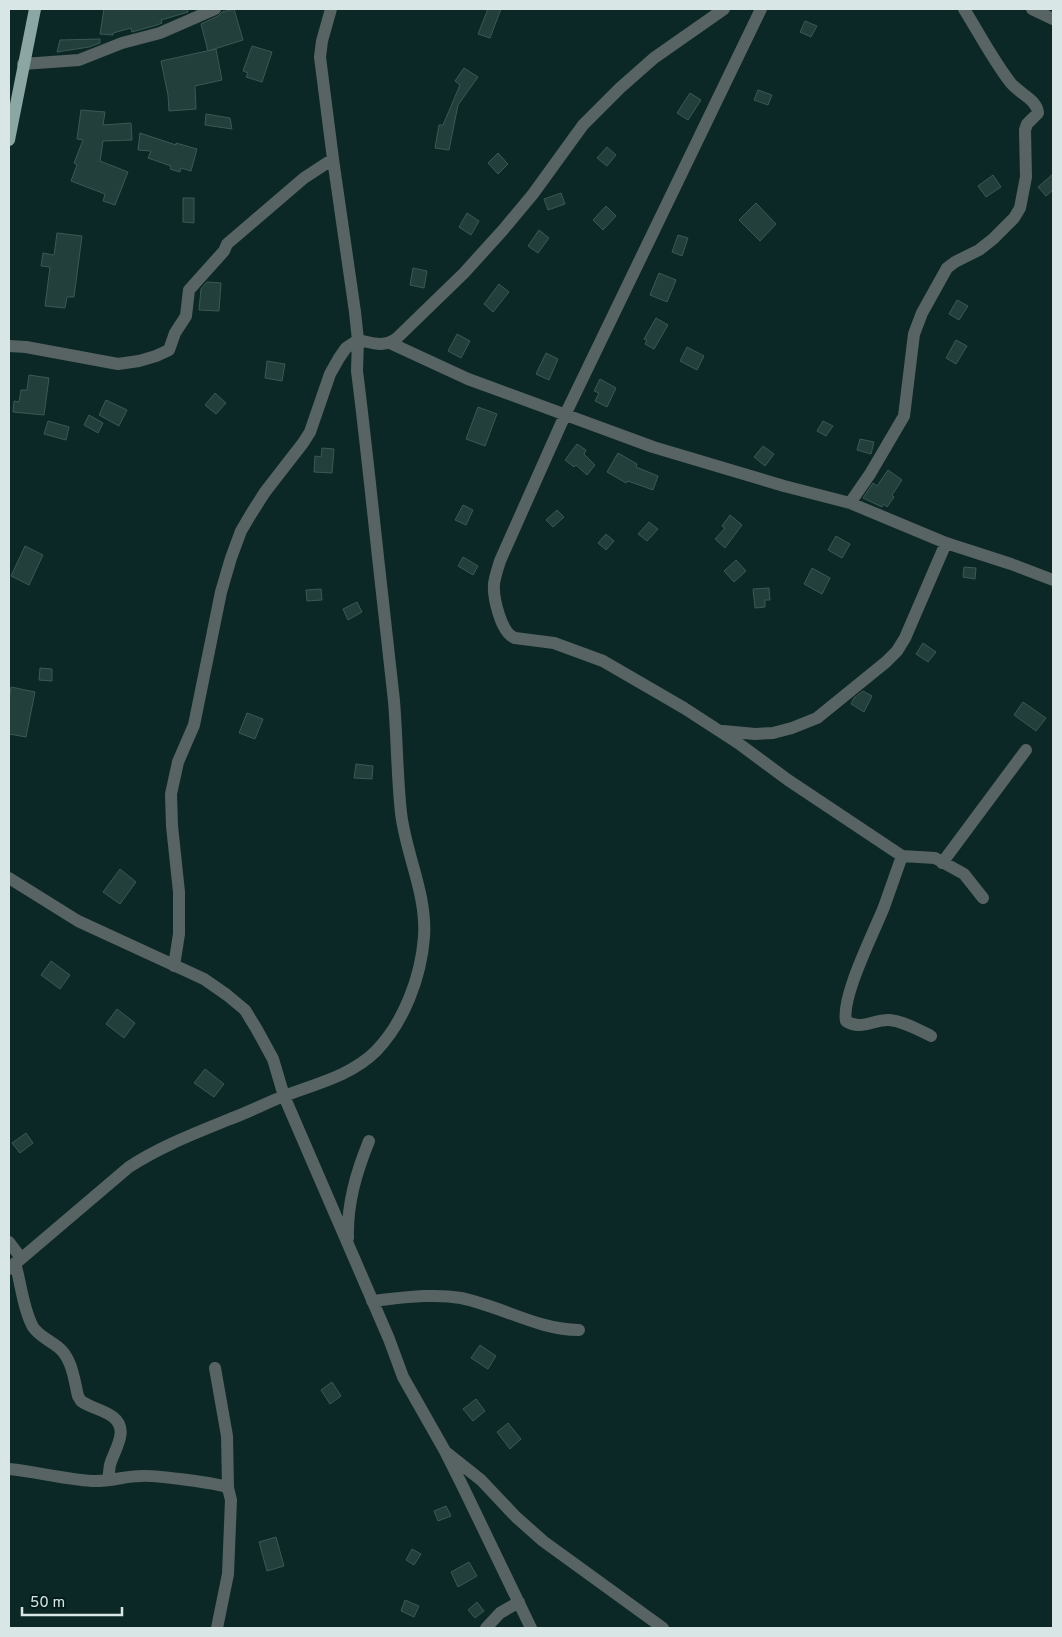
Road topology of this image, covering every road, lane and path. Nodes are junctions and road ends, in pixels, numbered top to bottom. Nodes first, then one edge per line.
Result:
1 (35, 9) edge
2 (215, 9) edge
3 (331, 9) edge
4 (724, 9) edge
5 (761, 9) edge
6 (964, 9) edge
7 (1032, 9) edge
8 (1053, 20) edge
9 (23, 64) junction
10 (13, 95) edge
11 (9, 140) edge
12 (333, 159) junction
13 (358, 340) junction
14 (390, 343) junction
15 (9, 346) edge
16 (565, 415) junction
17 (850, 503) junction
18 (946, 543) junction
19 (1053, 580) edge
20 (720, 731) junction
21 (1026, 750) dead end
22 (902, 856) junction
23 (942, 863) junction
24 (9, 878) edge
25 (983, 898) dead end
26 (174, 966) junction
27 (931, 1036) dead end
28 (284, 1096) junction
29 (369, 1141) dead end
30 (9, 1242) edge
31 (348, 1245) junction
32 (15, 1263) edge
33 (372, 1301) junction
34 (580, 1330) dead end
35 (215, 1368) dead end
36 (445, 1451) junction
37 (9, 1469) edge
38 (108, 1480) junction
39 (228, 1488) junction
40 (519, 1602) junction
41 (217, 1628) edge
42 (486, 1628) edge
43 (531, 1628) edge
44 (662, 1628) edge

1 - 9 main road
2 - 9 street
3 - 12 street
4 - 14 street
5 - 16 street
6 - 17 street
7 - 8 street
9 - 10 main road
10 - 11 main road
12 - 13 street
12 - 15 street
13 - 14 street
13 - 26 street
13 - 28 street
14 - 16 street
16 - 17 street
16 - 20 street
17 - 18 street
18 - 19 street
18 - 20 street
20 - 22 street
21 - 23 street
22 - 23 street
22 - 27 street
23 - 25 street
24 - 26 street
26 - 28 street
28 - 31 street
28 - 32 street
29 - 31 street
30 - 32 street
31 - 33 street
32 - 38 street
33 - 34 street
33 - 36 street
35 - 39 street
36 - 40 street
36 - 44 street
37 - 38 street
38 - 39 street
39 - 41 street
40 - 42 street
40 - 43 street

